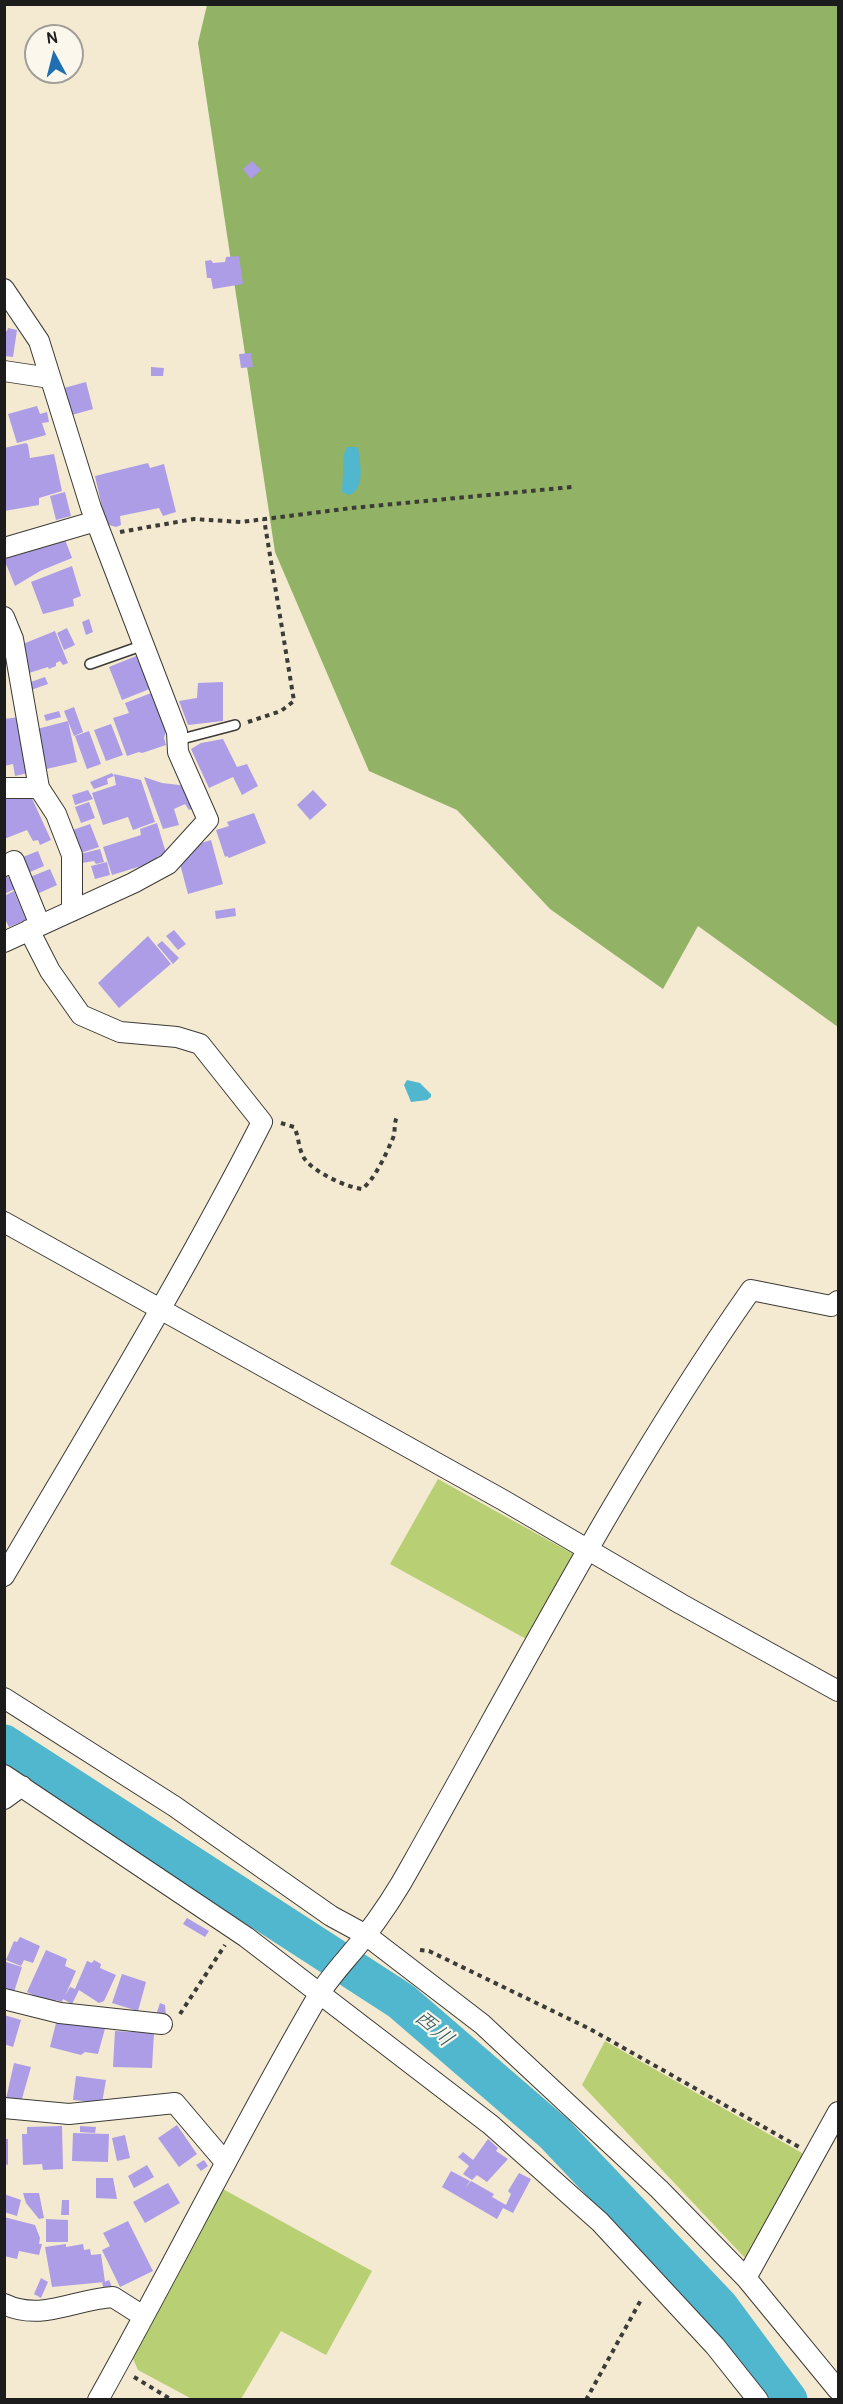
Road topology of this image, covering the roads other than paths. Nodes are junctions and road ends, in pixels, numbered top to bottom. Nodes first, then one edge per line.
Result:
1 (4, 289) edge
2 (4, 371) edge
3 (50, 378) junction
4 (99, 528) junction
5 (4, 548) edge
6 (4, 617) edge
7 (144, 645) junction
8 (90, 664) dead end
9 (235, 725) road end
10 (178, 741) junction
11 (4, 788) edge
12 (39, 788) junction
13 (4, 866) edge
14 (72, 911) junction
15 (35, 928) junction
16 (4, 942) edge
17 (4, 1222) edge
18 (838, 1301) edge
19 (159, 1309) junction
20 (589, 1550) junction
21 (4, 1576) edge
22 (838, 1691) edge
23 (4, 1698) edge
24 (4, 1775) edge
25 (22, 1786) junction
26 (4, 1799) edge
27 (372, 1940) junction
28 (319, 1994) junction
29 (4, 1999) edge
30 (162, 2024) road end
31 (4, 2108) edge
32 (838, 2112) edge
33 (225, 2162) junction
34 (746, 2278) junction
35 (4, 2304) edge
36 (143, 2316) junction
37 (838, 2390) edge
38 (98, 2400) edge
39 (758, 2400) edge

1 - 3 street
2 - 3 street
3 - 4 street
4 - 5 street
4 - 7 street
6 - 12 street
7 - 8 lane
7 - 10 street
9 - 10 lane
10 - 14 street
11 - 12 street
12 - 14 street
13 - 15 street
14 - 15 street
15 - 16 street
15 - 19 street
17 - 19 street
18 - 20 street
19 - 20 street
19 - 21 street
20 - 22 street
20 - 27 street
23 - 27 street
24 - 25 street
25 - 26 street
25 - 28 street
27 - 28 street
27 - 34 street
28 - 33 street
28 - 39 street
29 - 30 street
31 - 33 street
32 - 34 street
33 - 36 street
34 - 37 street
35 - 36 street
36 - 38 street

